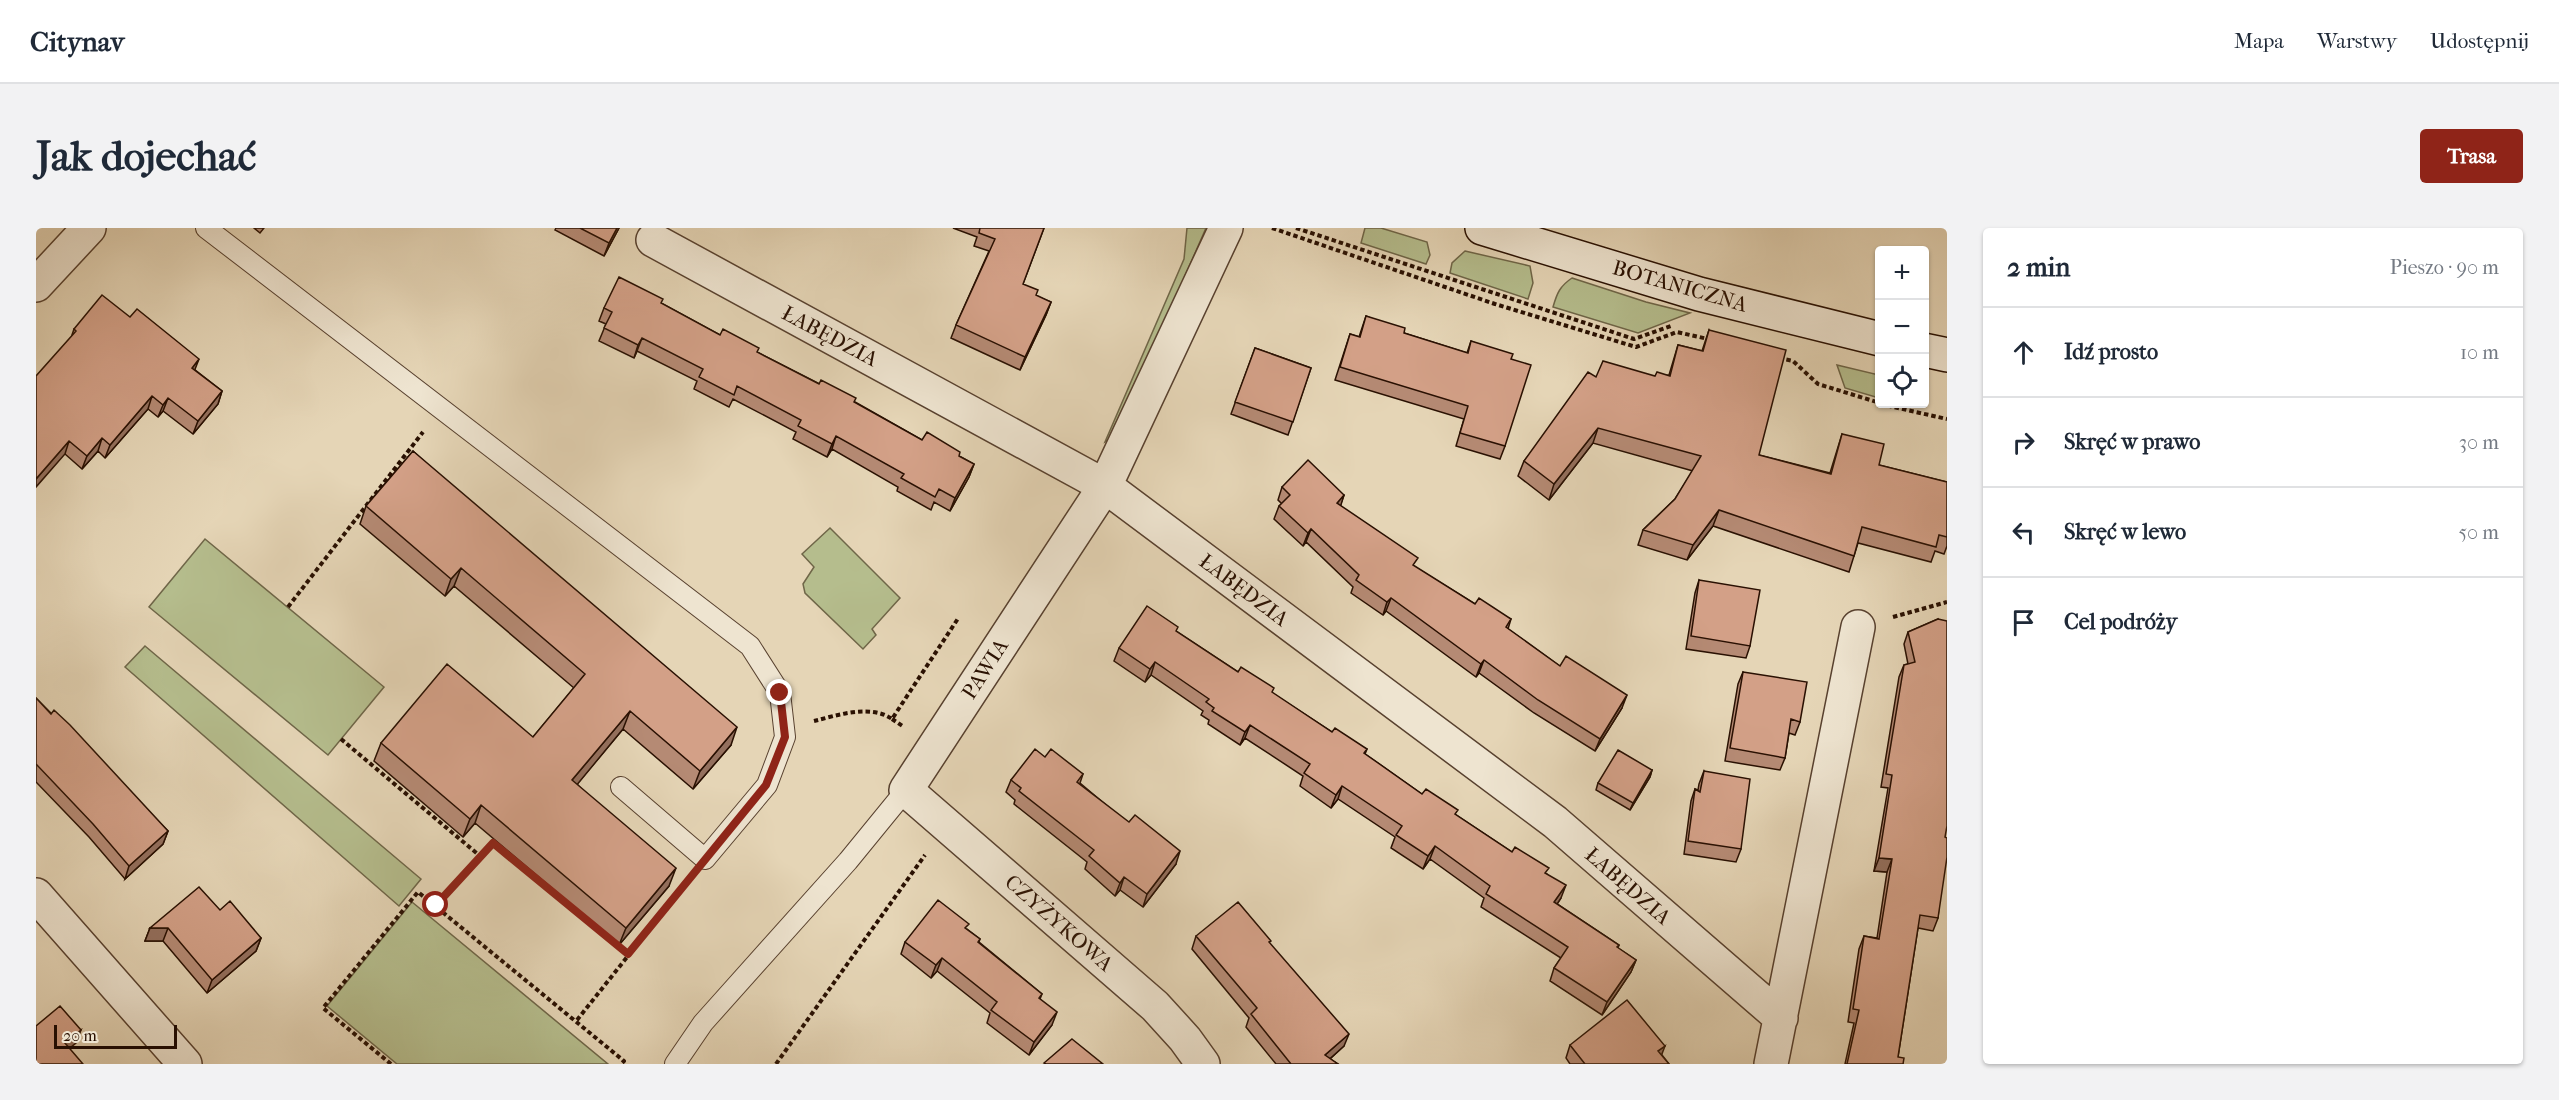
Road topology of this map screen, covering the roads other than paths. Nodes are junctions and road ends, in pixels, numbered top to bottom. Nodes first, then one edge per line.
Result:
1 (89, 228) edge
2 (206, 228) edge
3 (1226, 228) edge
4 (1482, 228) edge
5 (652, 240) dead end
6 (36, 285) edge
7 (1875, 338) edge
8 (1929, 351) edge
9 (1947, 355) edge
10 (1105, 486) junction
11 (1858, 627) road end
12 (621, 788) dead end
13 (906, 790) junction
14 (36, 895) edge
15 (1781, 1018) junction
16 (185, 1064) edge
17 (675, 1064) edge
18 (1203, 1064) edge
19 (1771, 1064) edge

1 - 6 street
2 - 12 lane
3 - 10 street, PAWIA
4 - 7 street, BOTANICZNA
5 - 10 street, ŁABĘDZIA
8 - 9 street
10 - 13 street, PAWIA
10 - 15 street, ŁABĘDZIA
11 - 15 street
13 - 17 lane, PAWIA
13 - 18 street, CZYŻYKOWA
14 - 16 street
15 - 19 street

